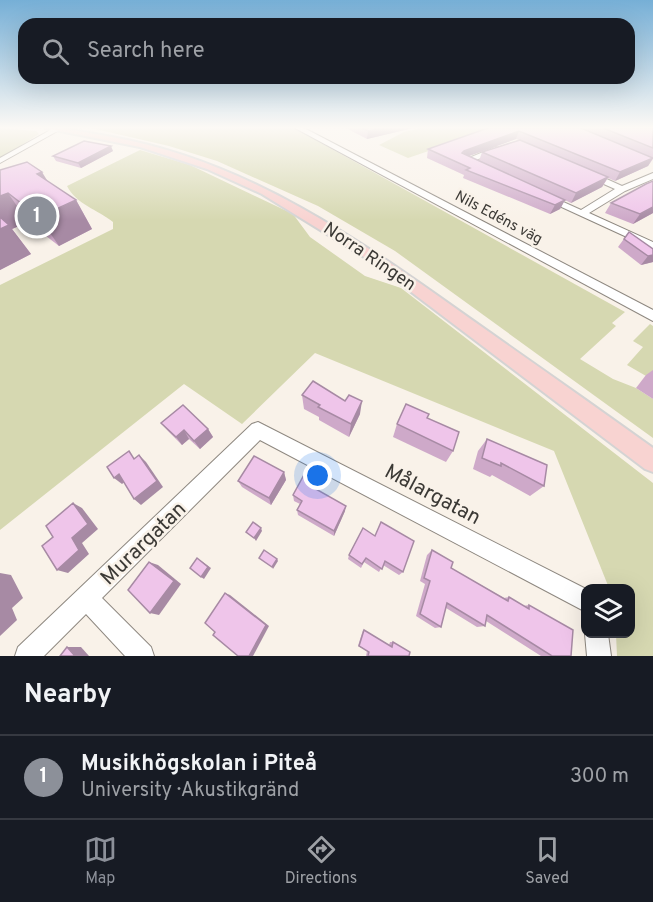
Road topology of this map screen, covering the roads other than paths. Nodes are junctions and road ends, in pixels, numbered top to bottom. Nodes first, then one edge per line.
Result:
1 (187, 159) edge
2 (357, 159) edge
3 (481, 159) edge
4 (470, 164) edge
5 (580, 170) edge
6 (653, 177) edge
7 (622, 189) junction
8 (533, 192) edge
9 (581, 214) junction
10 (653, 246) edge
11 (652, 314) edge
12 (258, 430) joint
13 (653, 461) edge
14 (86, 598) junction
15 (581, 599) edge
16 (597, 638) edge
17 (27, 656) edge
18 (142, 656) edge
19 (599, 656) edge

1 - 13 main road, Norra Ringen
2 - 11 street, Nils Edéns väg
3 - 4 street
5 - 7 street
6 - 7 street
7 - 9 street
8 - 9 street
9 - 10 street
12 - 14 street, Murargatan
12 - 15 street, Målargatan
14 - 17 street, Murargatan
14 - 18 street
16 - 19 street

